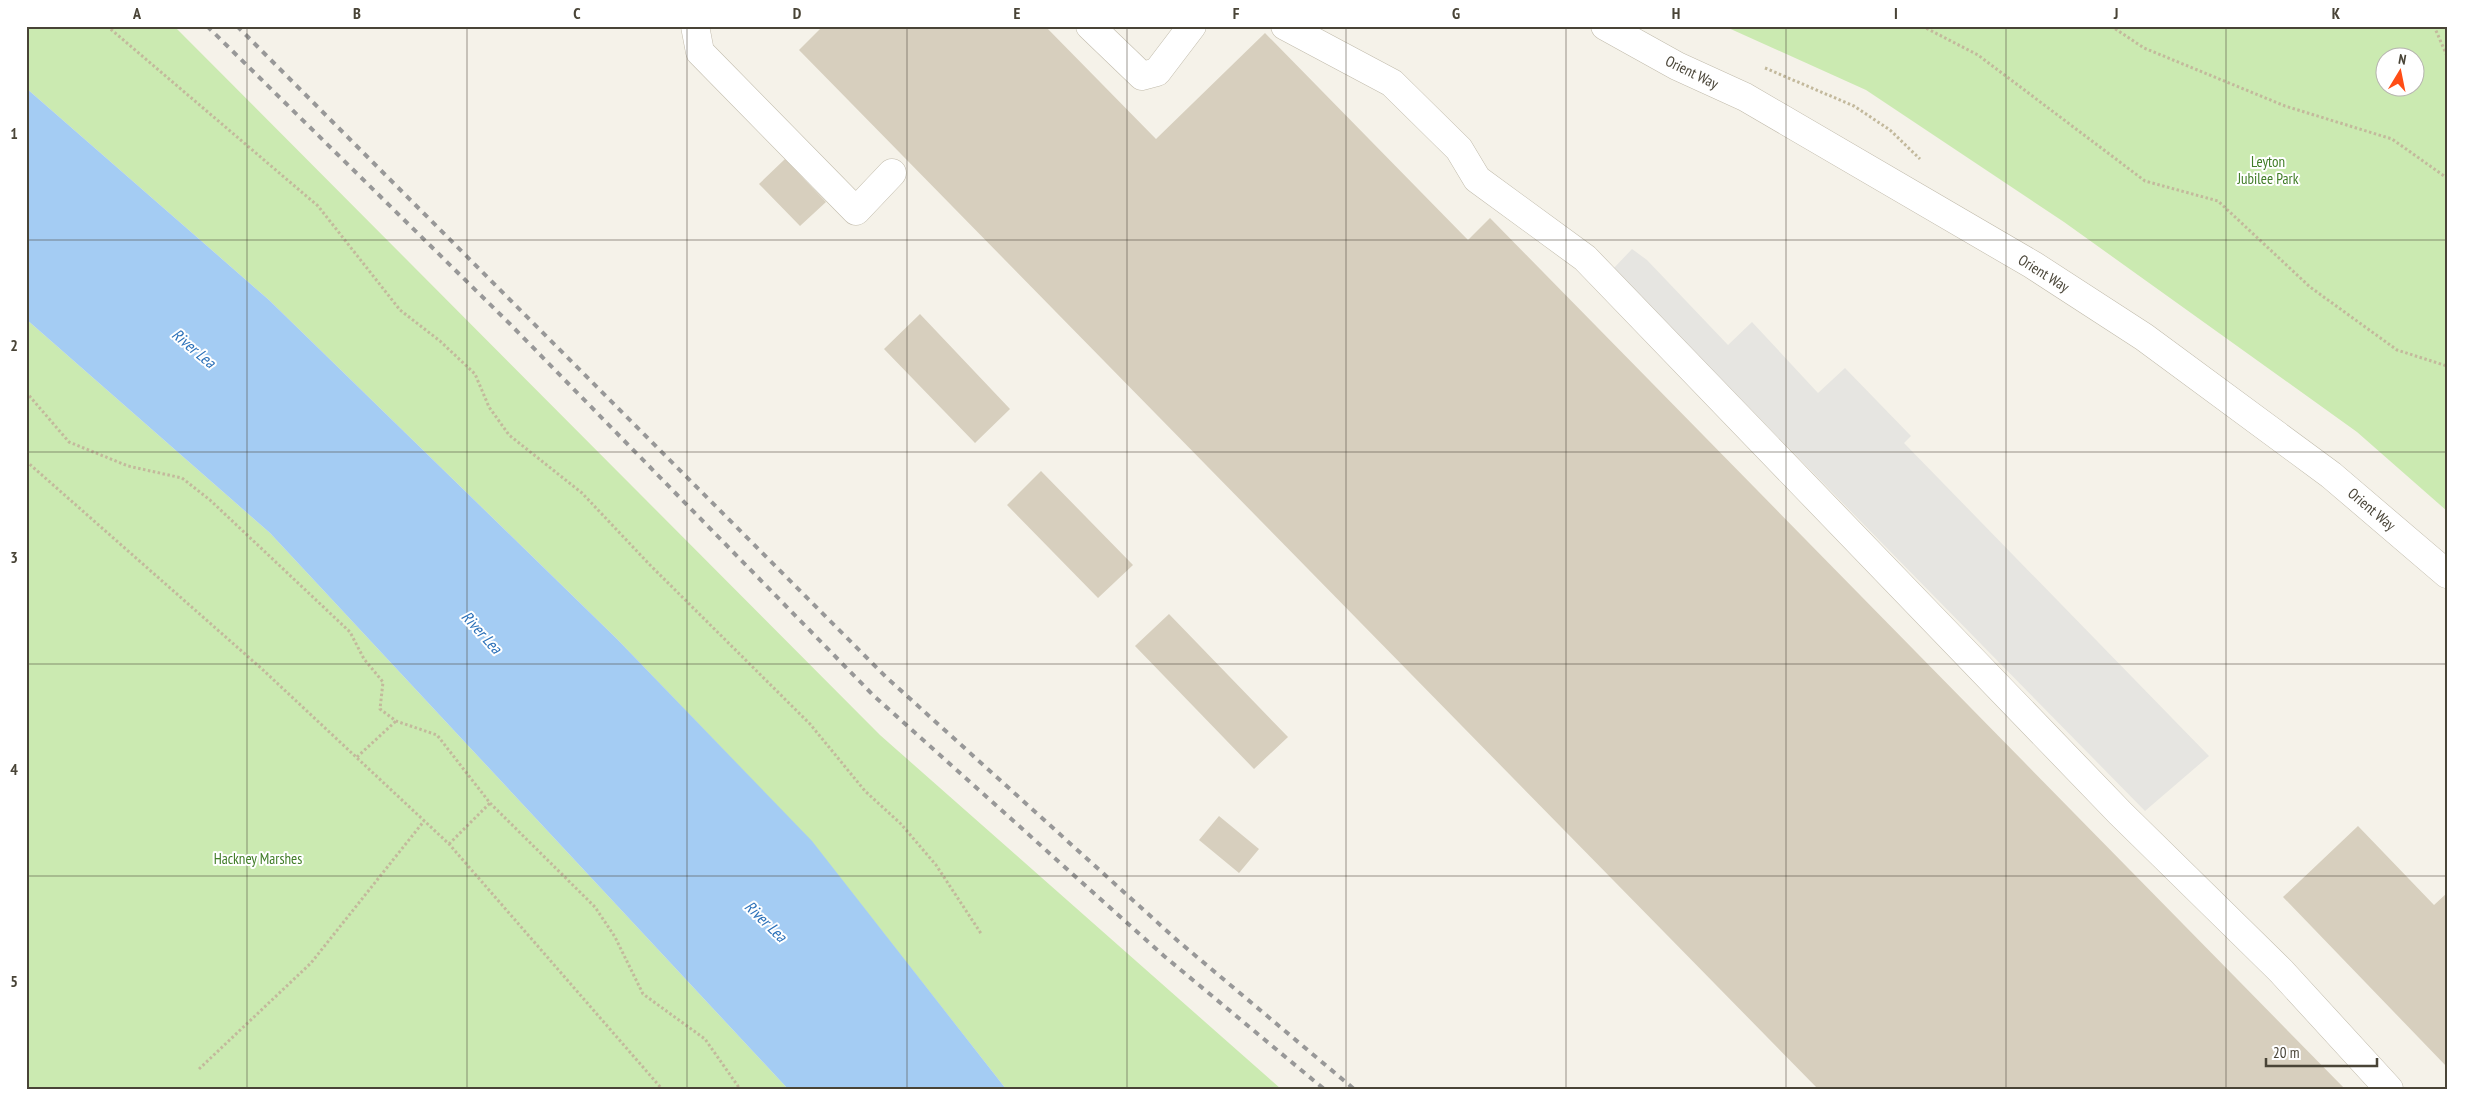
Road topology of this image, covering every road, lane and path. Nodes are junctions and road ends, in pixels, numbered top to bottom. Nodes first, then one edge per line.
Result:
1 (107, 26) edge
2 (695, 26) edge
3 (1090, 26) edge
4 (1192, 26) edge
5 (1285, 26) edge
6 (1605, 26) edge
7 (1922, 26) edge
8 (2111, 26) edge
9 (2434, 26) edge
10 (2447, 56) edge
11 (892, 173) dead end
12 (2447, 178) edge
13 (2447, 366) edge
14 (26, 392) edge
15 (26, 461) edge
16 (2447, 574) edge
17 (396, 720) junction
18 (357, 758) junction
19 (490, 803) junction
20 (424, 821) junction
21 (448, 844) junction
22 (982, 934) dead end
23 (199, 1069) dead end
24 (662, 1089) edge
25 (740, 1089) edge
26 (2389, 1089) edge

1 - 22 path
2 - 11 street
3 - 4 street
5 - 26 street
6 - 16 street, Orient Way
7 - 13 path
8 - 12 path
9 - 10 path
14 - 17 path
15 - 18 path
17 - 18 path
17 - 19 path
18 - 20 path
19 - 21 path
19 - 25 path
20 - 21 path
20 - 23 path
21 - 24 path

